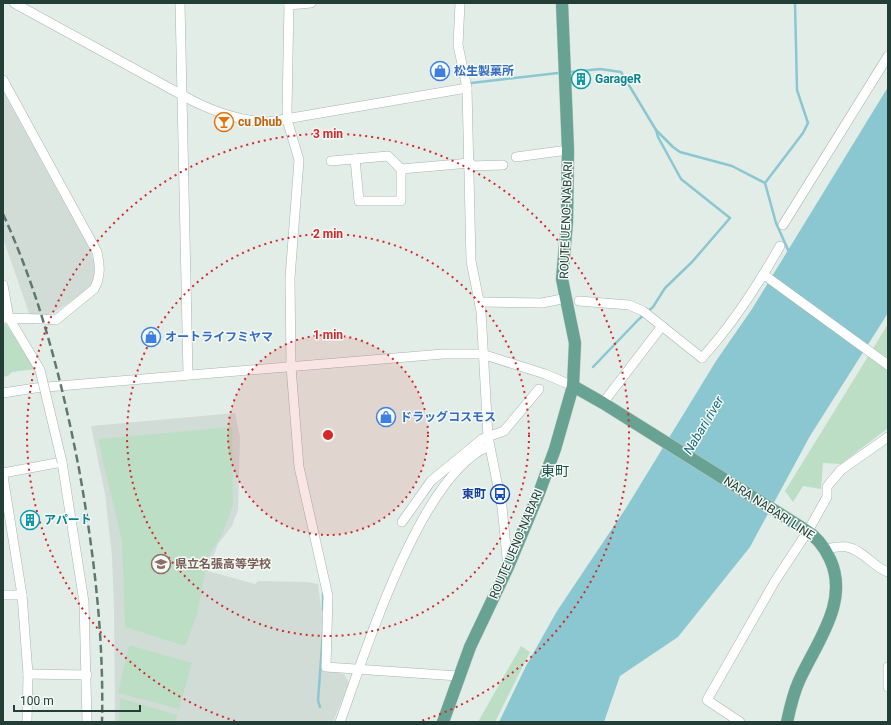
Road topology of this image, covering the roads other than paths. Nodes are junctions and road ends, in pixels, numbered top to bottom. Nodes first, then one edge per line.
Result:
1 (14, 3) edge
2 (180, 3) edge
3 (311, 3) edge
4 (460, 3) edge
5 (562, 3) edge
6 (289, 4) edge
7 (888, 56) edge
8 (3, 80) edge
9 (467, 85) junction
10 (181, 94) junction
11 (286, 117) junction
12 (568, 150) junction
13 (516, 157) dead end
14 (355, 159) junction
15 (331, 161) dead end
16 (470, 164) junction
17 (503, 165) dead end
18 (401, 168) junction
19 (783, 225) dead end
20 (780, 246) dead end
21 (764, 275) junction
22 (3, 285) edge
23 (573, 300) junction
24 (480, 302) junction
25 (6, 318) edge
26 (662, 326) junction
27 (482, 354) junction
28 (888, 365) edge
29 (291, 367) junction
30 (188, 375) junction
31 (573, 386) junction
32 (538, 389) dead end
33 (3, 393) edge
34 (603, 403) junction
35 (488, 436) junction
36 (888, 437) edge
37 (489, 446) junction
38 (62, 462) junction
39 (3, 475) edge
40 (402, 522) dead end
41 (806, 530) junction
42 (825, 549) junction
43 (508, 567) junction
44 (888, 572) edge
45 (3, 595) edge
46 (22, 595) junction
47 (888, 667) edge
48 (359, 670) junction
49 (28, 674) junction
50 (87, 675) junction
51 (458, 676) junction
52 (888, 687) edge
53 (27, 722) edge
54 (87, 722) edge
55 (340, 722) edge
56 (443, 722) edge
57 (740, 722) edge
58 (787, 722) edge

1 - 10 street
2 - 10 street
3 - 6 street
4 - 9 street
5 - 12 main road, ROUTE UENO-NABARI
6 - 11 street
7 - 19 street
8 - 25 street
9 - 11 street
9 - 16 street
10 - 11 street
10 - 30 street
11 - 29 street
12 - 13 street
12 - 23 main road, ROUTE UENO-NABARI
14 - 15 street
14 - 18 street
14 - 18 street
16 - 17 street
16 - 18 street
16 - 24 street
20 - 21 street
21 - 26 street
21 - 28 street
22 - 25 street
23 - 24 street
23 - 26 street
23 - 31 main road, ROUTE UENO-NABARI
24 - 27 street
25 - 38 street, bridge
26 - 34 street
27 - 29 street
27 - 31 street
27 - 35 street
29 - 30 street
29 - 48 street
30 - 33 street
31 - 34 main road, NARA NABARI LINE
31 - 43 main road, ROUTE UENO-NABARI
32 - 35 street
34 - 41 main road, NARA NABARI LINE
35 - 37 street
35 - 40 street
36 - 41 street
37 - 43 street
37 - 48 street
38 - 39 street
38 - 50 street
39 - 46 street
41 - 42 main road, NARA NABARI LINE
41 - 57 street
42 - 44 street
42 - 58 main road, NARA NABARI LINE
43 - 51 main road, ROUTE UENO-NABARI
45 - 46 street
46 - 49 street
47 - 52 street
48 - 51 street
48 - 55 street
49 - 50 street
49 - 53 street
50 - 54 street
51 - 56 main road, ROUTE UENO-NABARI

